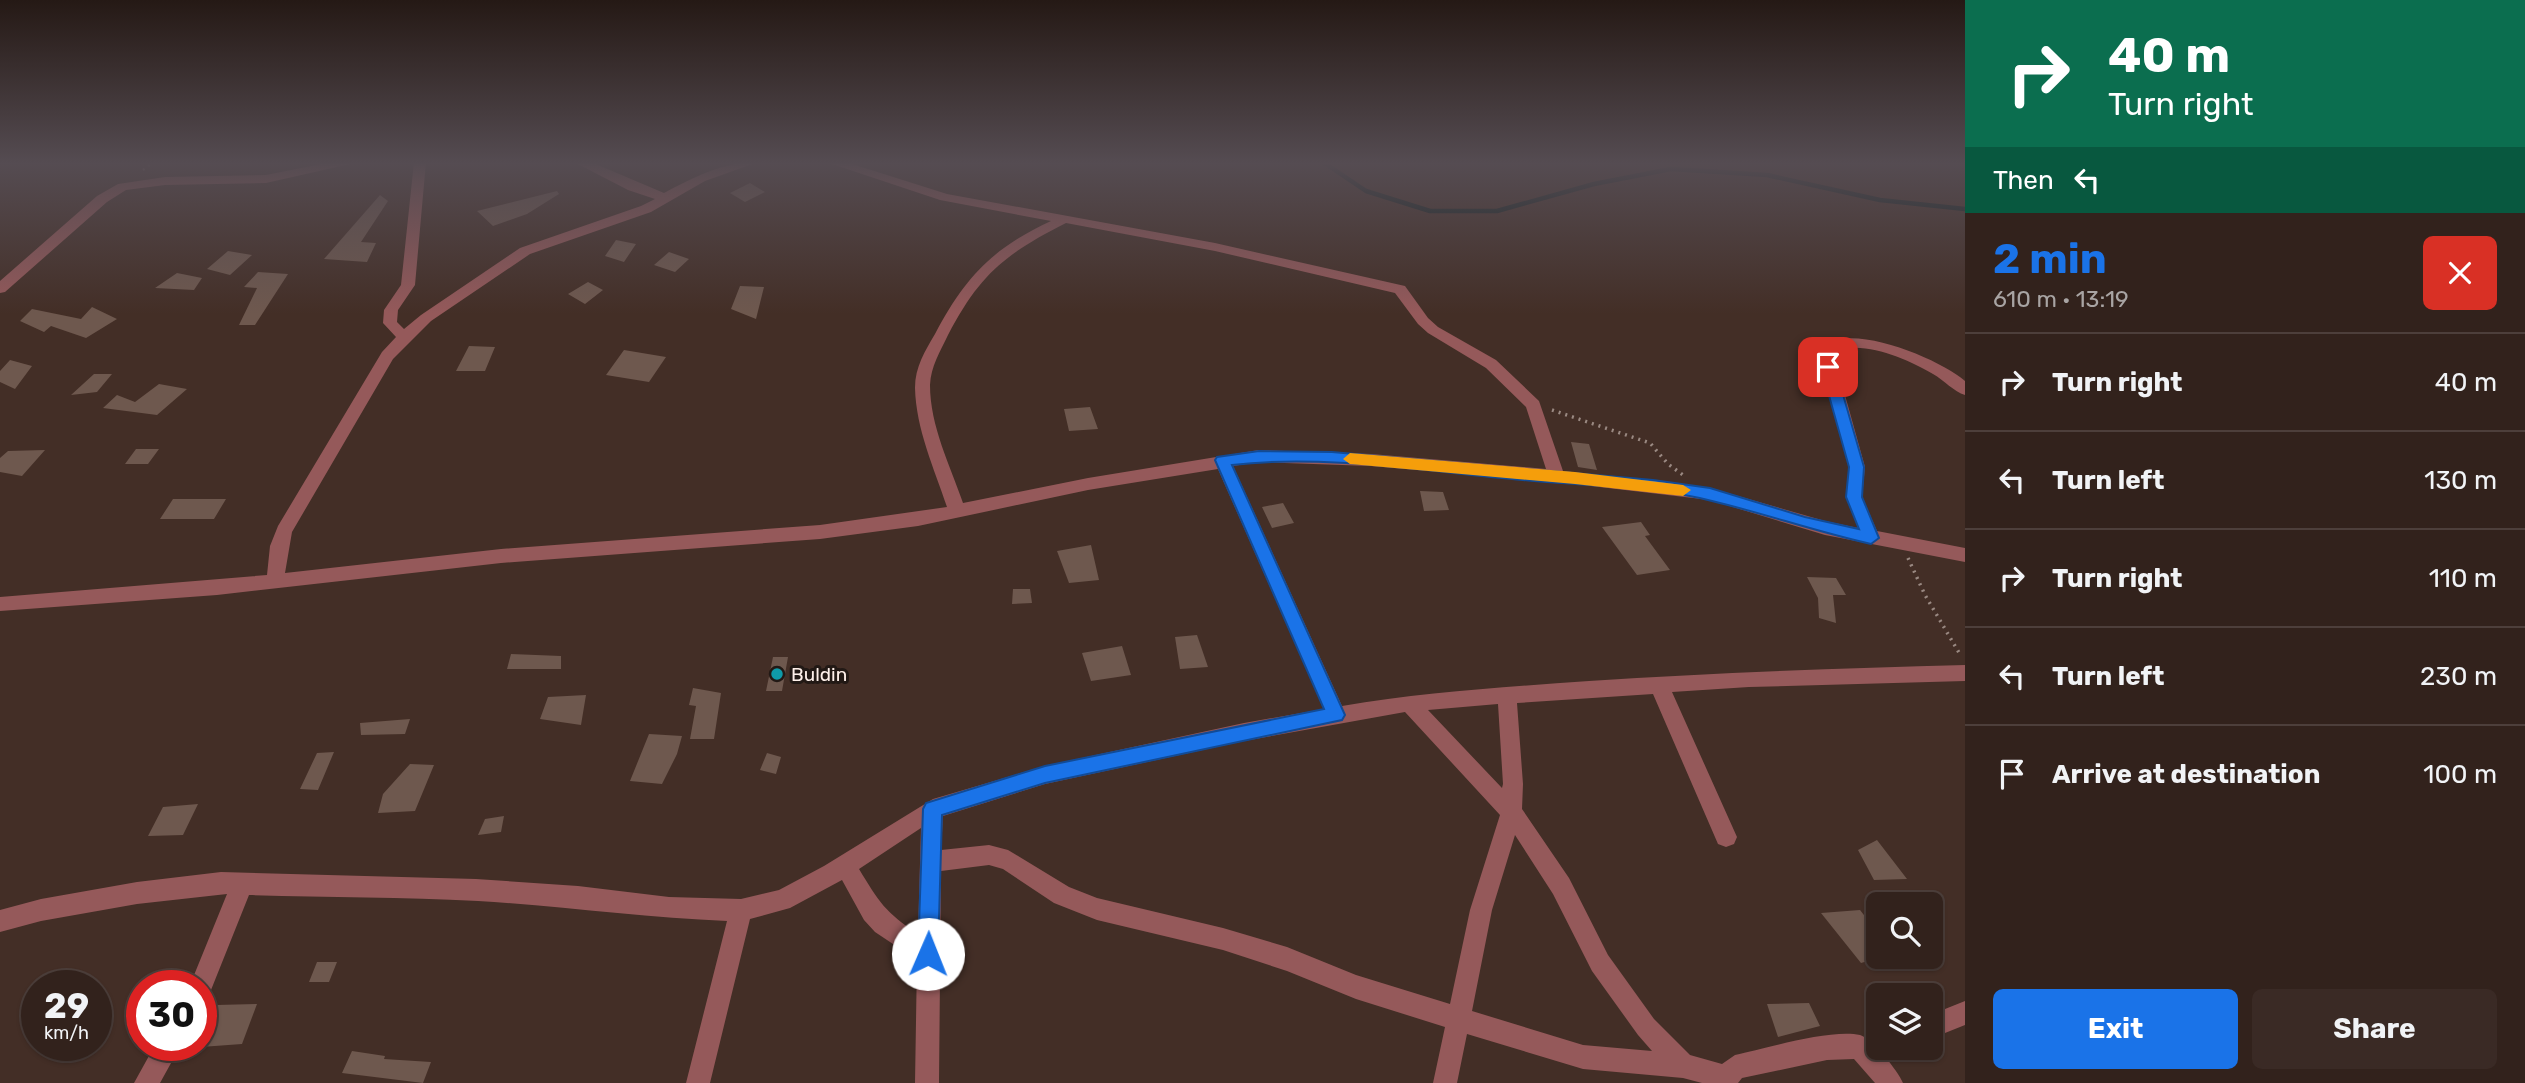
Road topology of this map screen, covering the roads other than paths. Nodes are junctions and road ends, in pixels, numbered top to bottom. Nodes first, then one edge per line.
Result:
1 (86, 213) edge
2 (414, 213) edge
3 (636, 213) edge
4 (1029, 213) edge
5 (1064, 219) junction
6 (0, 289) edge
7 (404, 337) junction
8 (1965, 390) edge
9 (1222, 460) junction
10 (1557, 476) junction
11 (957, 513) junction
12 (1871, 538) junction
13 (1965, 555) edge
14 (275, 581) junction
15 (0, 604) edge
16 (1965, 673) edge
17 (1658, 686) junction
18 (1507, 695) junction
19 (1409, 703) junction
20 (1336, 715) junction
21 (933, 809) junction
22 (1511, 811) junction
23 (1726, 838) dead end
24 (930, 862) junction
25 (845, 865) junction
26 (242, 884) junction
27 (741, 910) junction
28 (0, 921) edge
29 (928, 954) junction
30 (208, 970) edge
31 (1965, 1013) edge
32 (1458, 1018) junction
33 (1943, 1022) edge
34 (1866, 1045) edge
35 (1878, 1060) edge
36 (159, 1061) edge
37 (1683, 1066) junction
38 (1726, 1080) edge
39 (146, 1083) edge
40 (698, 1083) edge
41 (927, 1083) edge
42 (1445, 1083) edge
43 (1891, 1083) edge

1 - 6 street
2 - 7 street
3 - 7 street
4 - 5 street
5 - 10 street
5 - 11 street
7 - 14 street
8 - 12 street
9 - 10 street
9 - 11 street
9 - 20 street
10 - 12 street
11 - 14 street
12 - 13 street
14 - 15 street
16 - 17 street
17 - 18 street
17 - 23 street
18 - 19 street
18 - 22 street
19 - 20 street
19 - 22 street
20 - 21 street
21 - 24 street
21 - 25 street
22 - 32 street
22 - 37 street
24 - 29 street
24 - 32 street
25 - 27 street
25 - 29 street
26 - 27 street
26 - 28 street
26 - 30 street
27 - 40 street
29 - 41 street
31 - 33 street
32 - 37 street
32 - 42 street
34 - 38 street
35 - 43 street
36 - 39 street
37 - 38 street

